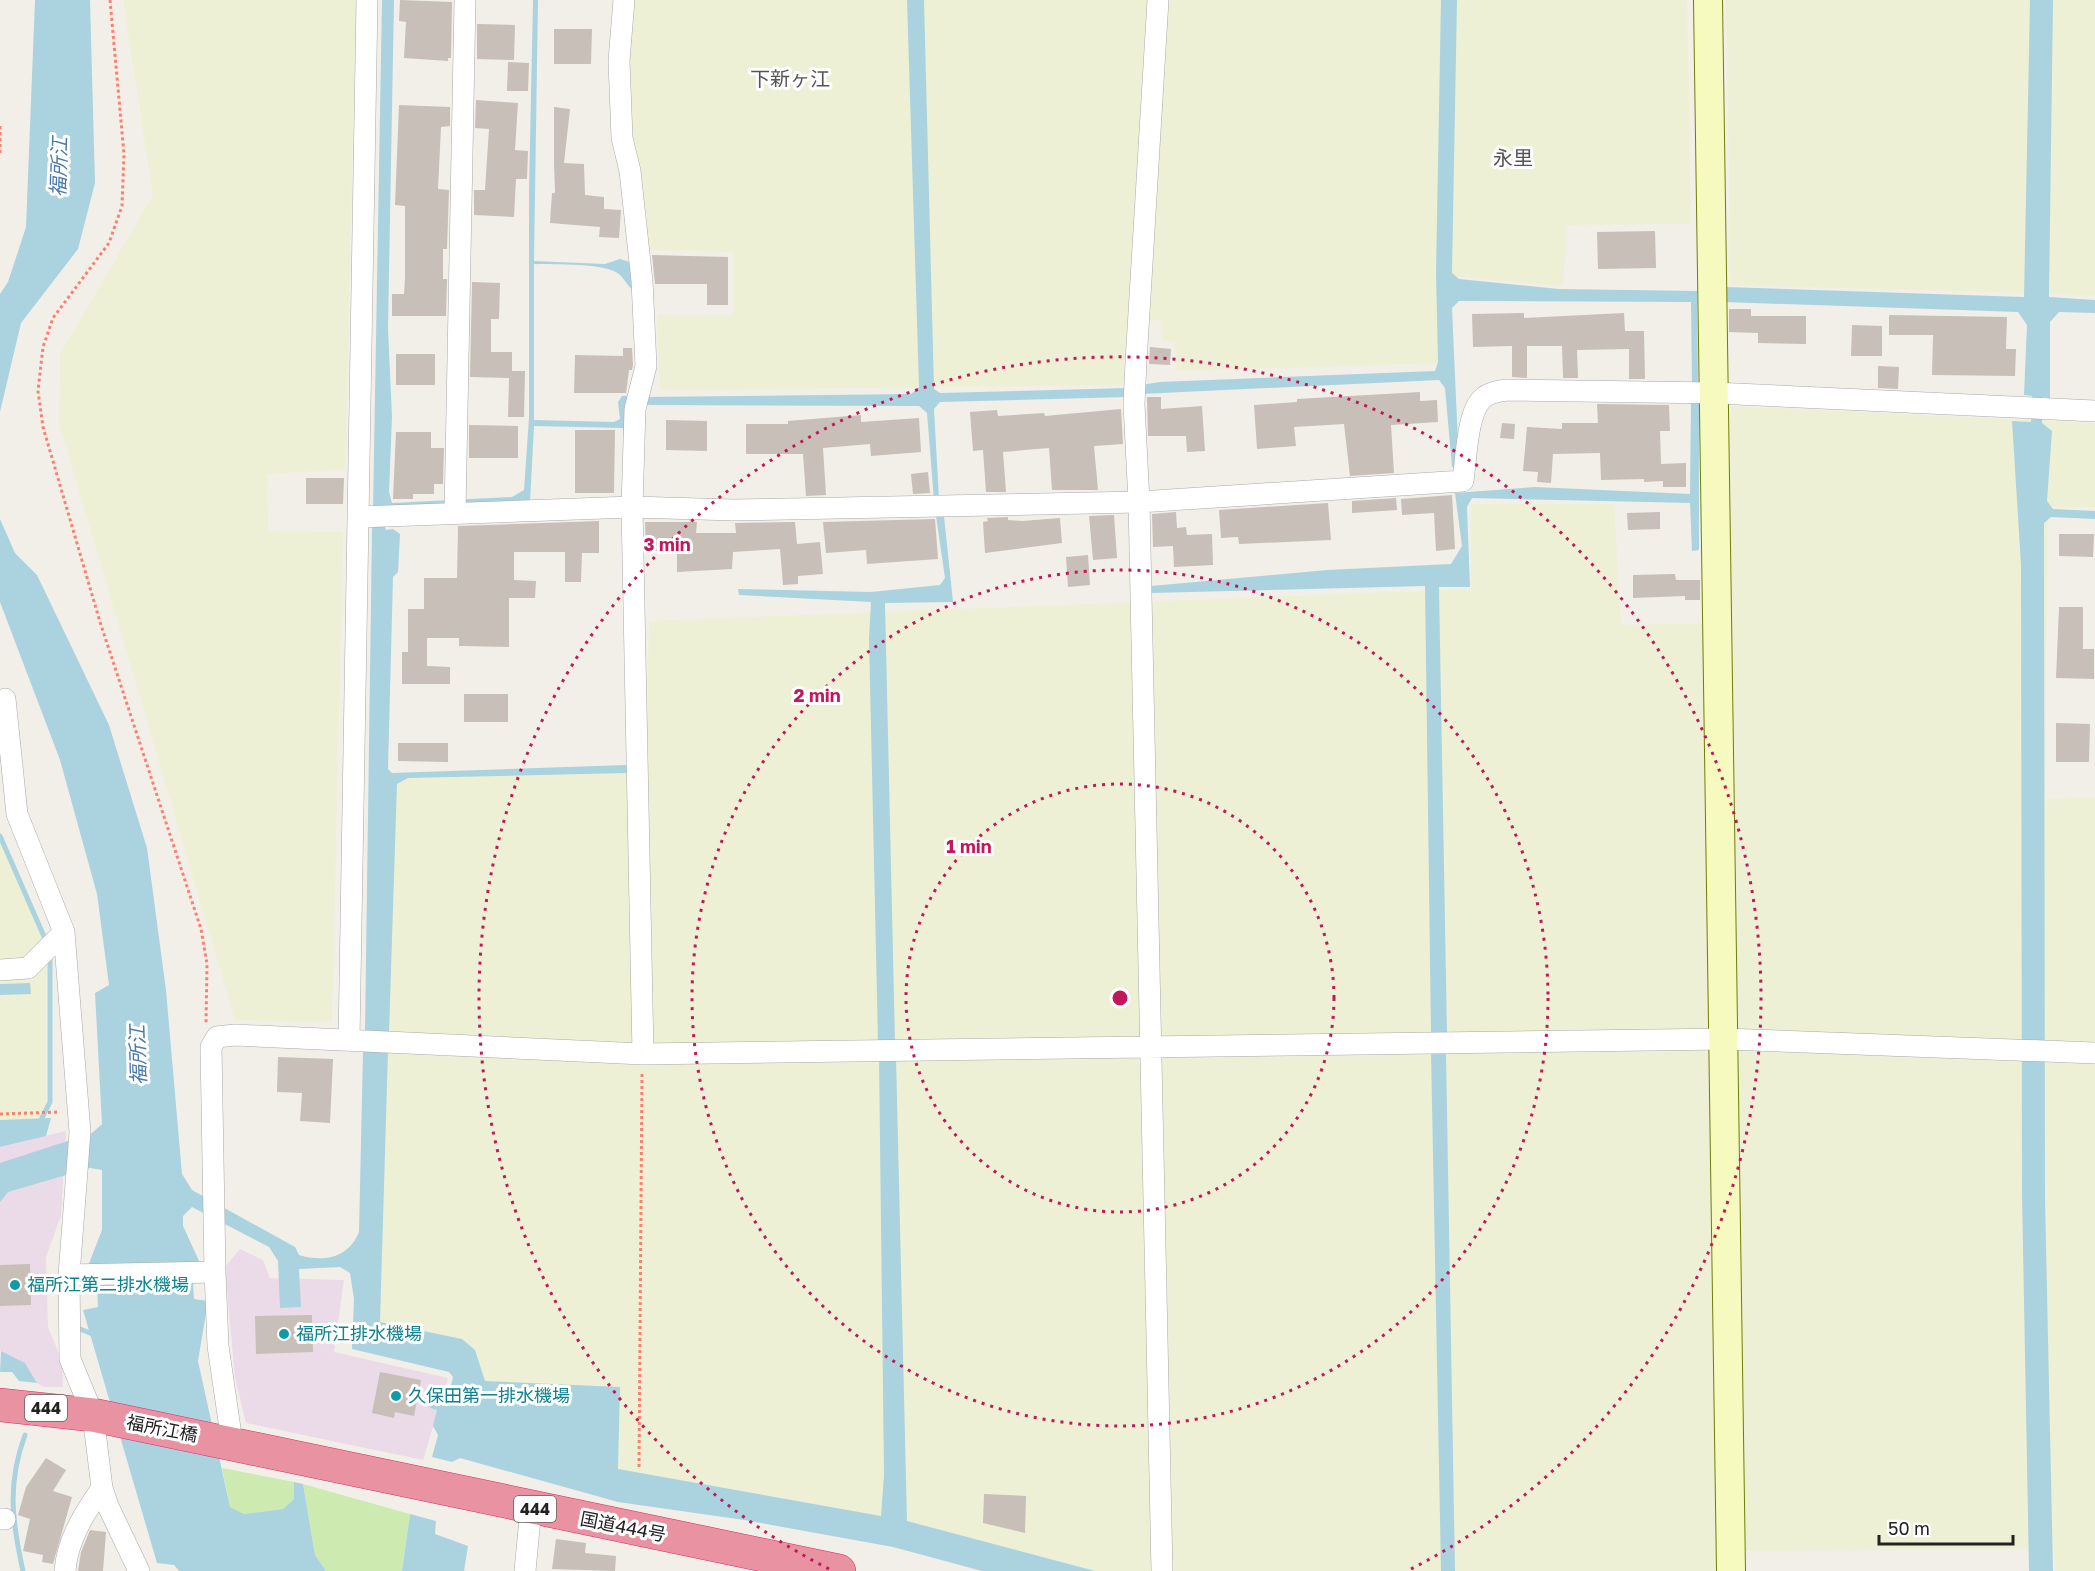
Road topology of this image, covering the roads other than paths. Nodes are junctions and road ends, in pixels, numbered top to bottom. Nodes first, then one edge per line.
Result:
1 (367, 0) edge
2 (465, 0) edge
3 (624, 0) edge
4 (1158, 0) edge
5 (1708, 0) edge
6 (1715, 393) junction
7 (2095, 411) edge
8 (1139, 502) junction
9 (632, 507) junction
10 (455, 513) junction
11 (359, 517) junction
12 (4, 699) dead end
13 (64, 932) junction
14 (0, 970) edge
15 (349, 1039) junction
16 (1725, 1039) junction
17 (1152, 1046) junction
18 (2095, 1053) edge
19 (642, 1054) junction
20 (206, 1273) junction
21 (69, 1275) junction
22 (0, 1405) edge
23 (93, 1415) junction
24 (232, 1442) junction
25 (102, 1488) junction
26 (531, 1508) junction
27 (65, 1571) edge
28 (139, 1571) edge
29 (525, 1571) edge
30 (839, 1571) edge
31 (1162, 1571) edge
32 (1731, 1571) edge

1 - 11 street
2 - 10 street
3 - 9 street
4 - 8 street
5 - 6 street
6 - 7 street
6 - 8 street
6 - 16 street
8 - 9 street
8 - 17 street
9 - 10 street
9 - 19 street
10 - 11 street
11 - 15 street
12 - 13 street
13 - 14 street
13 - 21 street
15 - 19 street
15 - 20 street
16 - 17 street
16 - 18 street
16 - 32 street
17 - 19 street
17 - 31 street
20 - 21 street
20 - 24 street
21 - 23 street
22 - 23 highway, 444
23 - 24 highway, 福所江橋 / 444
23 - 25 street
24 - 26 highway, 国道444号 / 444
25 - 27 street
25 - 28 street
26 - 29 street
26 - 30 highway, 国道444号 / 444

